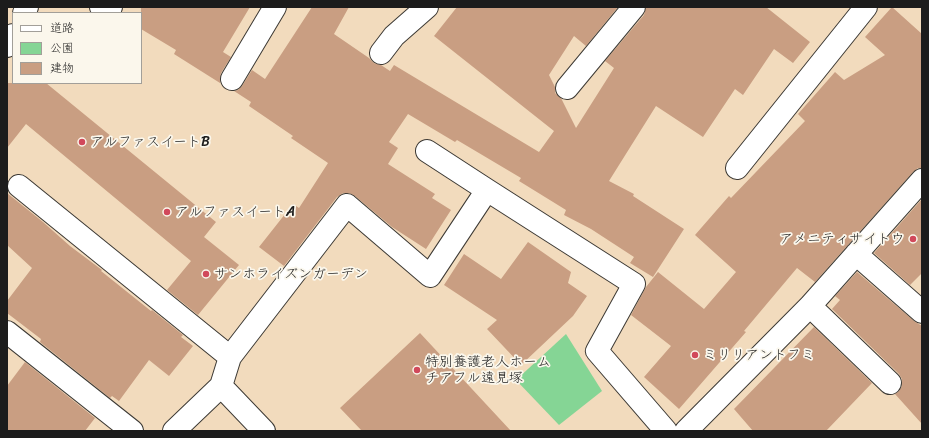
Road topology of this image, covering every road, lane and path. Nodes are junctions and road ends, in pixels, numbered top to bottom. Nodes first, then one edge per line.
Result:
1 (101, 7) edge
2 (111, 7) edge
3 (275, 7) edge
4 (427, 7) edge
5 (634, 7) edge
6 (866, 7) edge
7 (12, 37) edge
8 (7, 46) edge
9 (382, 53) dead end
10 (232, 79) dead end
11 (567, 88) dead end
12 (427, 151) dead end
13 (737, 168) dead end
14 (922, 180) edge
15 (19, 186) dead end
16 (487, 190) junction
17 (856, 254) junction
18 (810, 306) junction
19 (922, 312) edge
20 (7, 332) edge
21 (230, 357) junction
22 (890, 383) dead end
23 (221, 386) junction
24 (132, 431) edge
25 (174, 431) edge
26 (264, 431) edge
27 (666, 431) edge
28 (686, 431) edge

1 - 2 street
3 - 10 street
4 - 9 street
5 - 11 street
6 - 13 street
7 - 8 street
12 - 16 street
14 - 17 street
15 - 21 street
16 - 21 street
16 - 27 street
17 - 18 street
17 - 19 street
18 - 22 street
18 - 28 street
20 - 24 street
21 - 23 street
23 - 25 street
23 - 26 street

